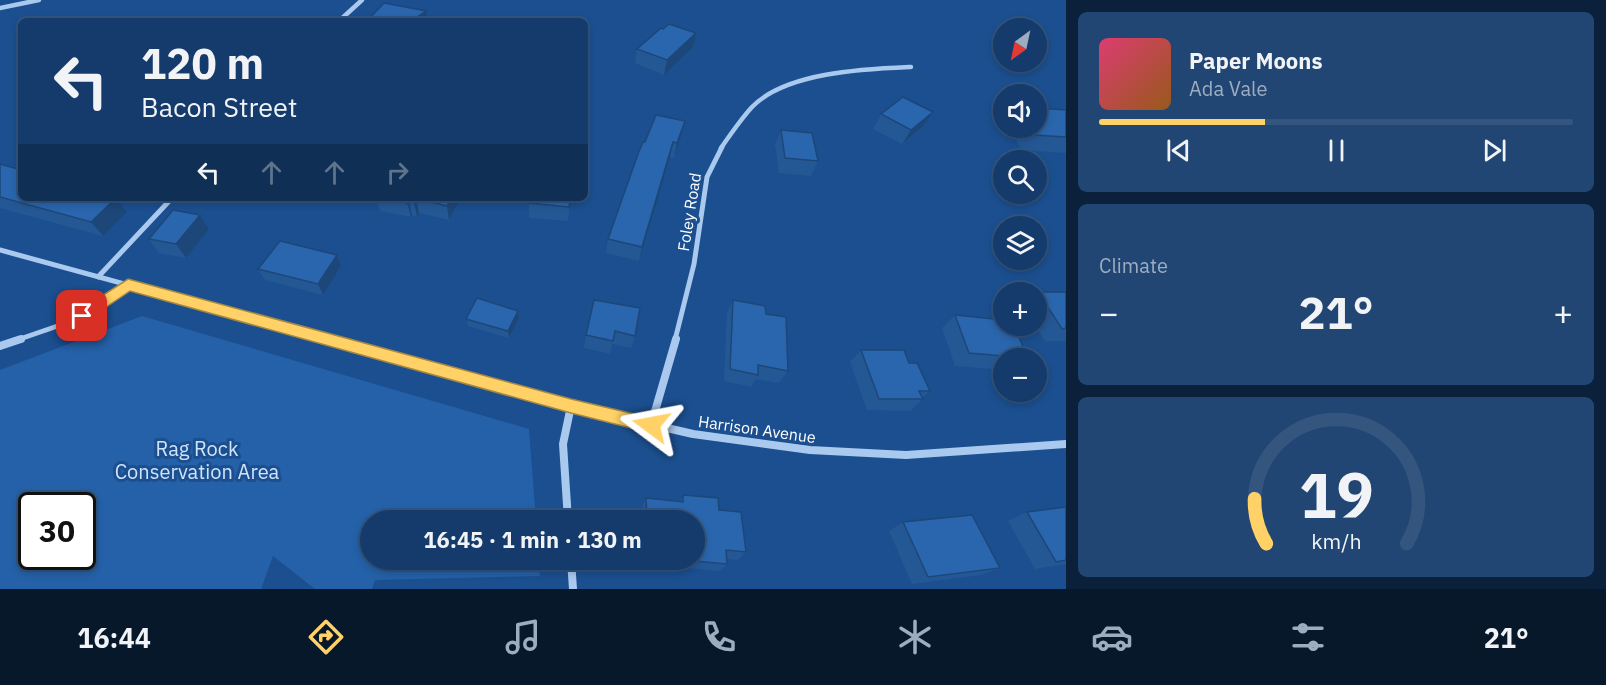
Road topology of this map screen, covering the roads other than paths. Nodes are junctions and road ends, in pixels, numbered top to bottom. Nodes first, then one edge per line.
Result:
1 (39, 0) edge
2 (362, 0) edge
3 (0, 8) edge
4 (342, 18) edge
5 (911, 67) dead end
6 (169, 201) edge
7 (0, 250) edge
8 (98, 277) junction
9 (128, 285) junction
10 (0, 346) edge
11 (571, 406) junction
12 (651, 425) junction
13 (1066, 444) edge
14 (567, 510) edge
15 (572, 570) edge
16 (573, 589) edge

1 - 3 street
2 - 4 street
5 - 12 street, Foley Road
6 - 8 street
7 - 8 street, Harrison Avenue
8 - 9 street, Harrison Avenue
9 - 10 street
9 - 11 street, Harrison Avenue
11 - 12 street, Harrison Avenue
11 - 14 street
12 - 13 street, Harrison Avenue
15 - 16 street

